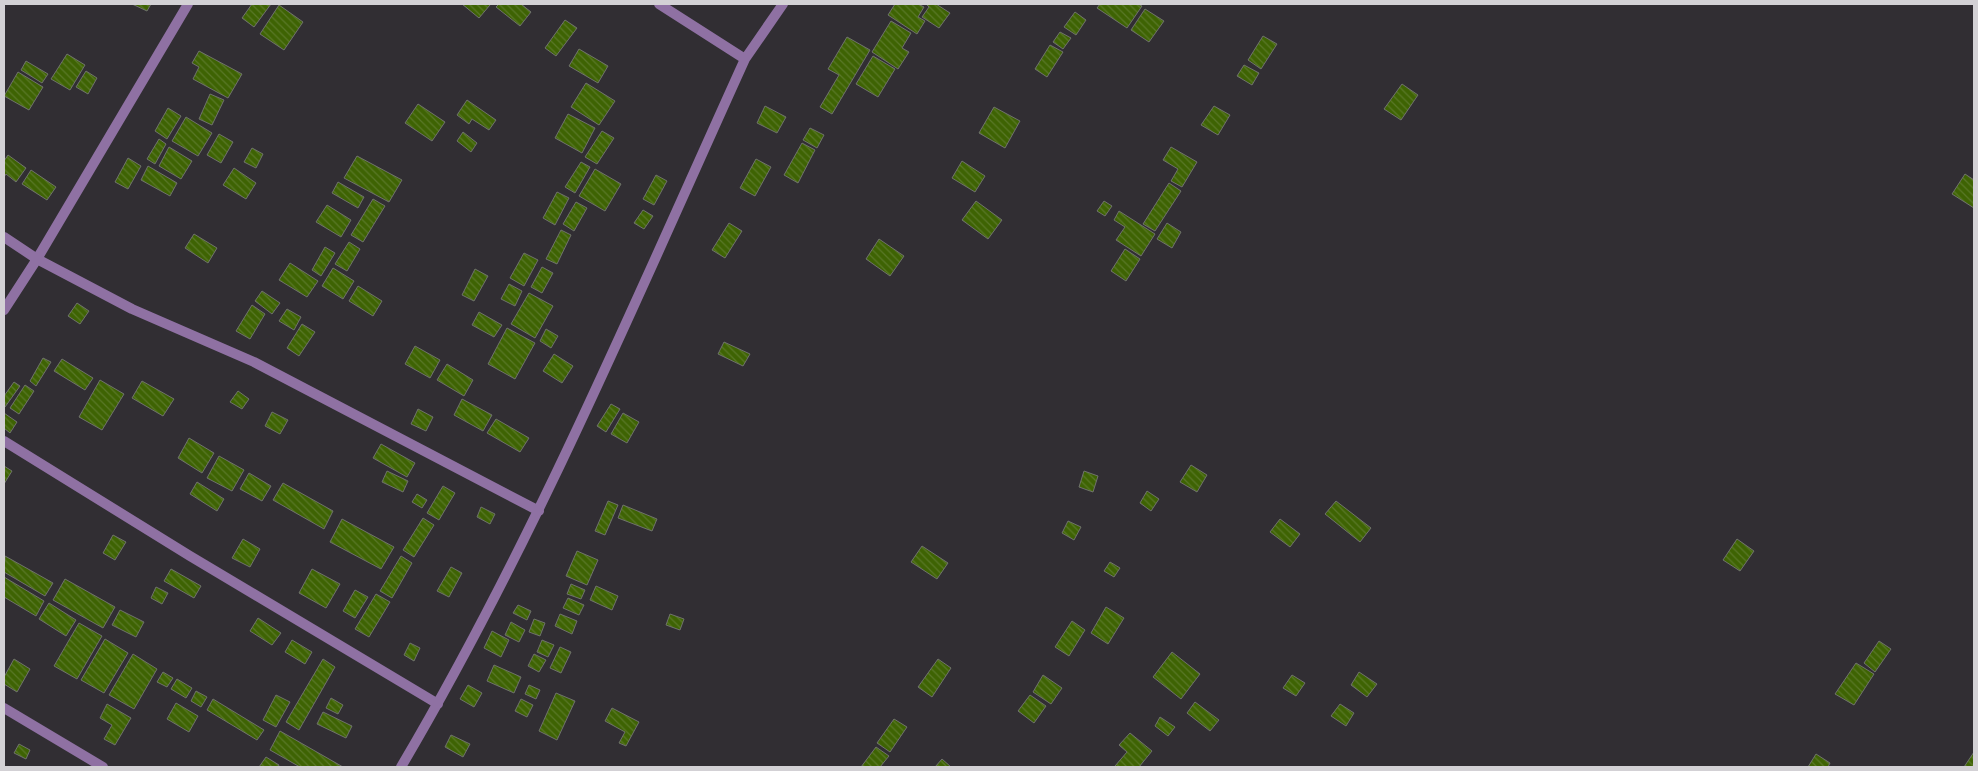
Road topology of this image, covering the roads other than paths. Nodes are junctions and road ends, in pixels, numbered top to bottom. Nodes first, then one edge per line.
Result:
1 (188, 4) edge
2 (659, 4) edge
3 (783, 4) edge
4 (745, 59) junction
5 (4, 237) edge
6 (37, 259) junction
7 (4, 310) edge
8 (4, 441) edge
9 (539, 510) junction
10 (438, 704) junction
11 (4, 708) edge
12 (102, 767) edge
13 (401, 767) edge

1 - 6 street
2 - 4 street
3 - 4 street
4 - 9 street
5 - 6 street
6 - 7 street
6 - 9 street
8 - 10 street
9 - 10 street
10 - 13 street
11 - 12 street

